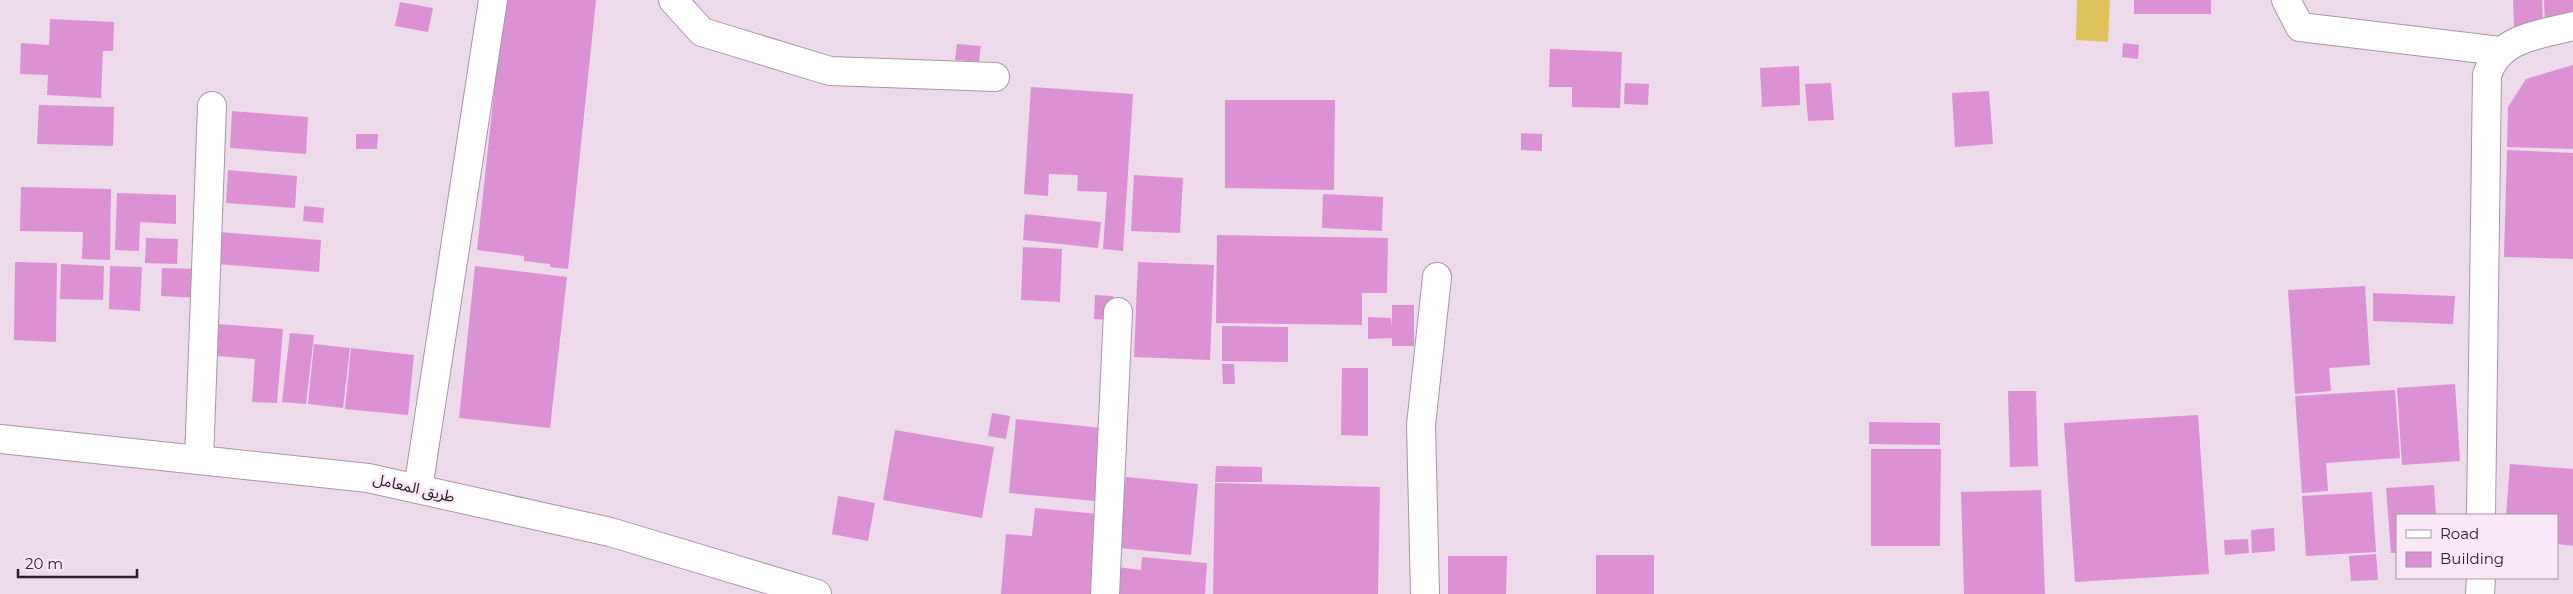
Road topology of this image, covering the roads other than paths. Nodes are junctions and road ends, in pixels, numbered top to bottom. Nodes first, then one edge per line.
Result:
1 (493, 0) edge
2 (673, 0) edge
3 (2286, 0) edge
4 (2573, 26) edge
5 (2500, 51) junction
6 (995, 77) dead end
7 (212, 106) dead end
8 (1437, 277) dead end
9 (1118, 312) dead end
10 (0, 439) edge
11 (199, 460) junction
12 (418, 490) junction
13 (2481, 514) edge
14 (2481, 579) edge
15 (817, 594) edge
16 (1105, 594) edge
17 (1425, 594) edge
18 (2480, 594) edge

1 - 12 street
2 - 6 street
3 - 5 street
4 - 5 street
5 - 13 street
7 - 11 street
8 - 17 street
9 - 16 street
10 - 11 street, طريق المعامل
11 - 12 street, طريق المعامل
12 - 15 street, طريق المعامل
14 - 18 street

